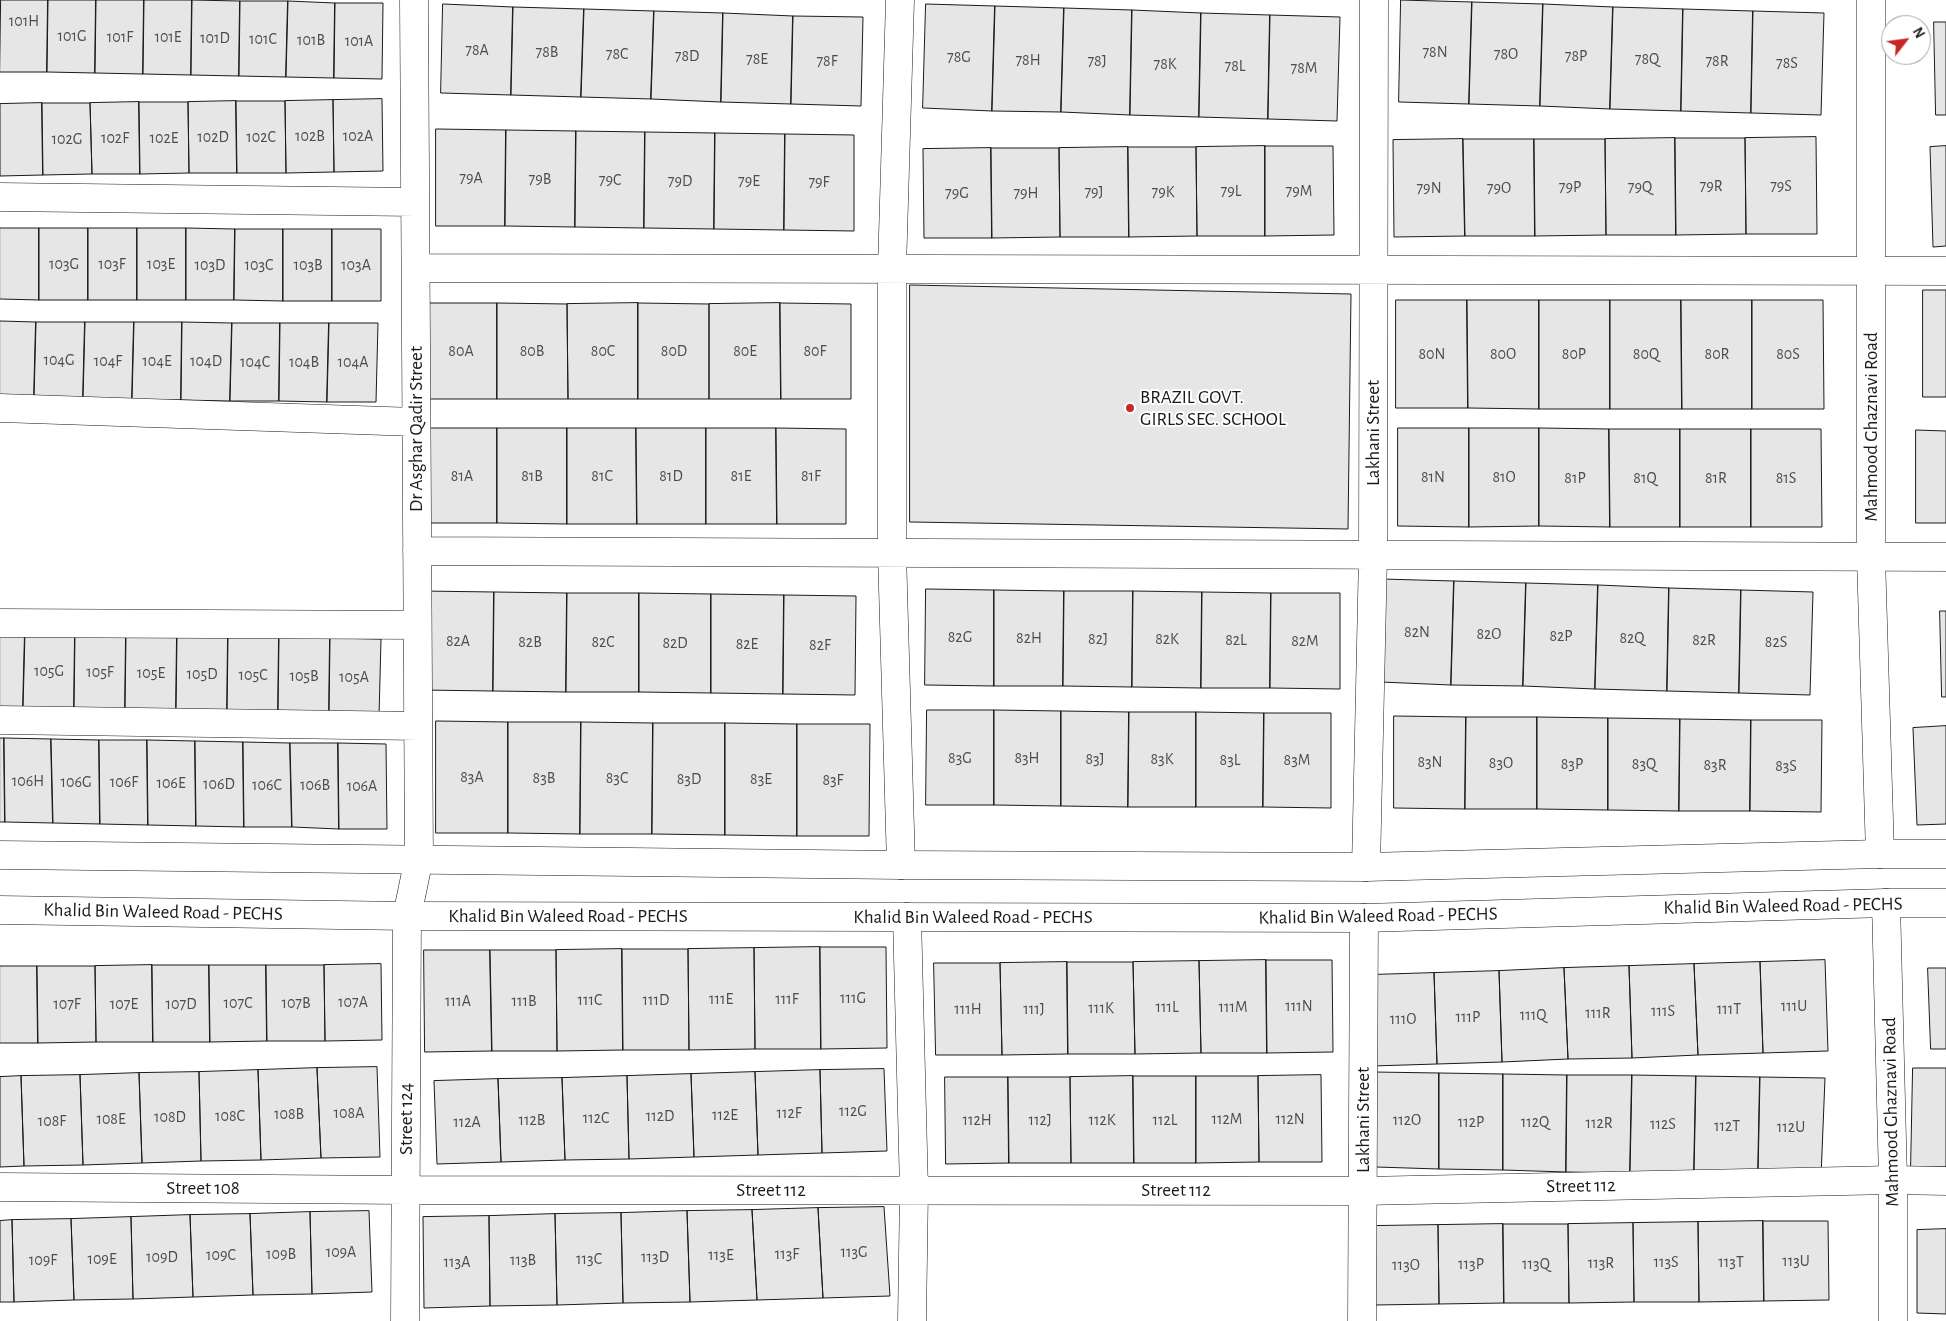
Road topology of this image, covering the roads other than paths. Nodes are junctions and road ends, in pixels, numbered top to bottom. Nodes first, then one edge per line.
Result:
1 (414, 0) edge
2 (900, 0) edge
3 (1374, 0) edge
4 (1872, 0) edge
5 (0, 197) edge
6 (415, 202) junction
7 (416, 268) junction
8 (892, 269) junction
9 (1374, 270) junction
10 (1871, 272) junction
11 (1946, 272) edge
12 (0, 408) edge
13 (416, 422) junction
14 (417, 551) junction
15 (892, 553) junction
16 (1373, 555) junction
17 (1871, 557) junction
18 (1946, 557) edge
19 (0, 623) edge
20 (417, 625) junction
21 (0, 720) edge
22 (418, 726) junction
23 (1880, 854) junction
24 (1946, 854) edge
25 (0, 855) edge
26 (419, 858) junction
27 (901, 865) junction
28 (1366, 866) junction
29 (1886, 903) junction
30 (1946, 903) edge
31 (0, 910) edge
32 (407, 916) junction
33 (907, 917) junction
34 (1364, 918) junction
35 (1893, 1180) junction
36 (1946, 1181) edge
37 (0, 1187) edge
38 (406, 1190) junction
39 (914, 1190) junction
40 (1363, 1191) junction
41 (406, 1321) edge
42 (912, 1321) edge
43 (1362, 1321) edge
44 (1893, 1321) edge

1 - 6 street, Dr Asghar Qadir Street
2 - 8 street
3 - 9 street, Lakhani Street
4 - 10 street, Mahmood Ghaznavi Road
5 - 6 street
6 - 7 street, Dr Asghar Qadir Street
7 - 8 street
7 - 13 street, Dr Asghar Qadir Street
8 - 9 street
8 - 15 street
9 - 10 street
9 - 16 street, Lakhani Street
10 - 11 street
10 - 17 street, Mahmood Ghaznavi Road
12 - 13 street
13 - 14 street, Dr Asghar Qadir Street
14 - 15 street
14 - 20 street, Dr Asghar Qadir Street
15 - 16 street
15 - 27 street
16 - 17 street
16 - 28 street, Lakhani Street
17 - 18 street
17 - 23 street, Mahmood Ghaznavi Road
19 - 20 street
20 - 22 street, Dr Asghar Qadir Street
21 - 22 street
22 - 26 street, Dr Asghar Qadir Street
23 - 24 street
23 - 28 street
25 - 26 street
26 - 27 street
26 - 32 street, Street 124
27 - 28 street
29 - 30 street, Khalid Bin Waleed Road - PECHS
29 - 34 street, Khalid Bin Waleed Road - PECHS
29 - 35 street, Mahmood Ghaznavi Road
31 - 32 street, Khalid Bin Waleed Road - PECHS
32 - 33 street, Khalid Bin Waleed Road - PECHS
32 - 38 street, Street 124
33 - 34 street, Khalid Bin Waleed Road - PECHS
33 - 39 street
34 - 40 street, Lakhani Street
35 - 36 street, Street 112
35 - 40 street, Street 112
35 - 44 street, Mahmood Ghaznavi Road
37 - 38 street, Street 108
38 - 39 street, Street 112
38 - 41 street, Street 124
39 - 40 street, Street 112
39 - 42 street
40 - 43 street, Lakhani Street

